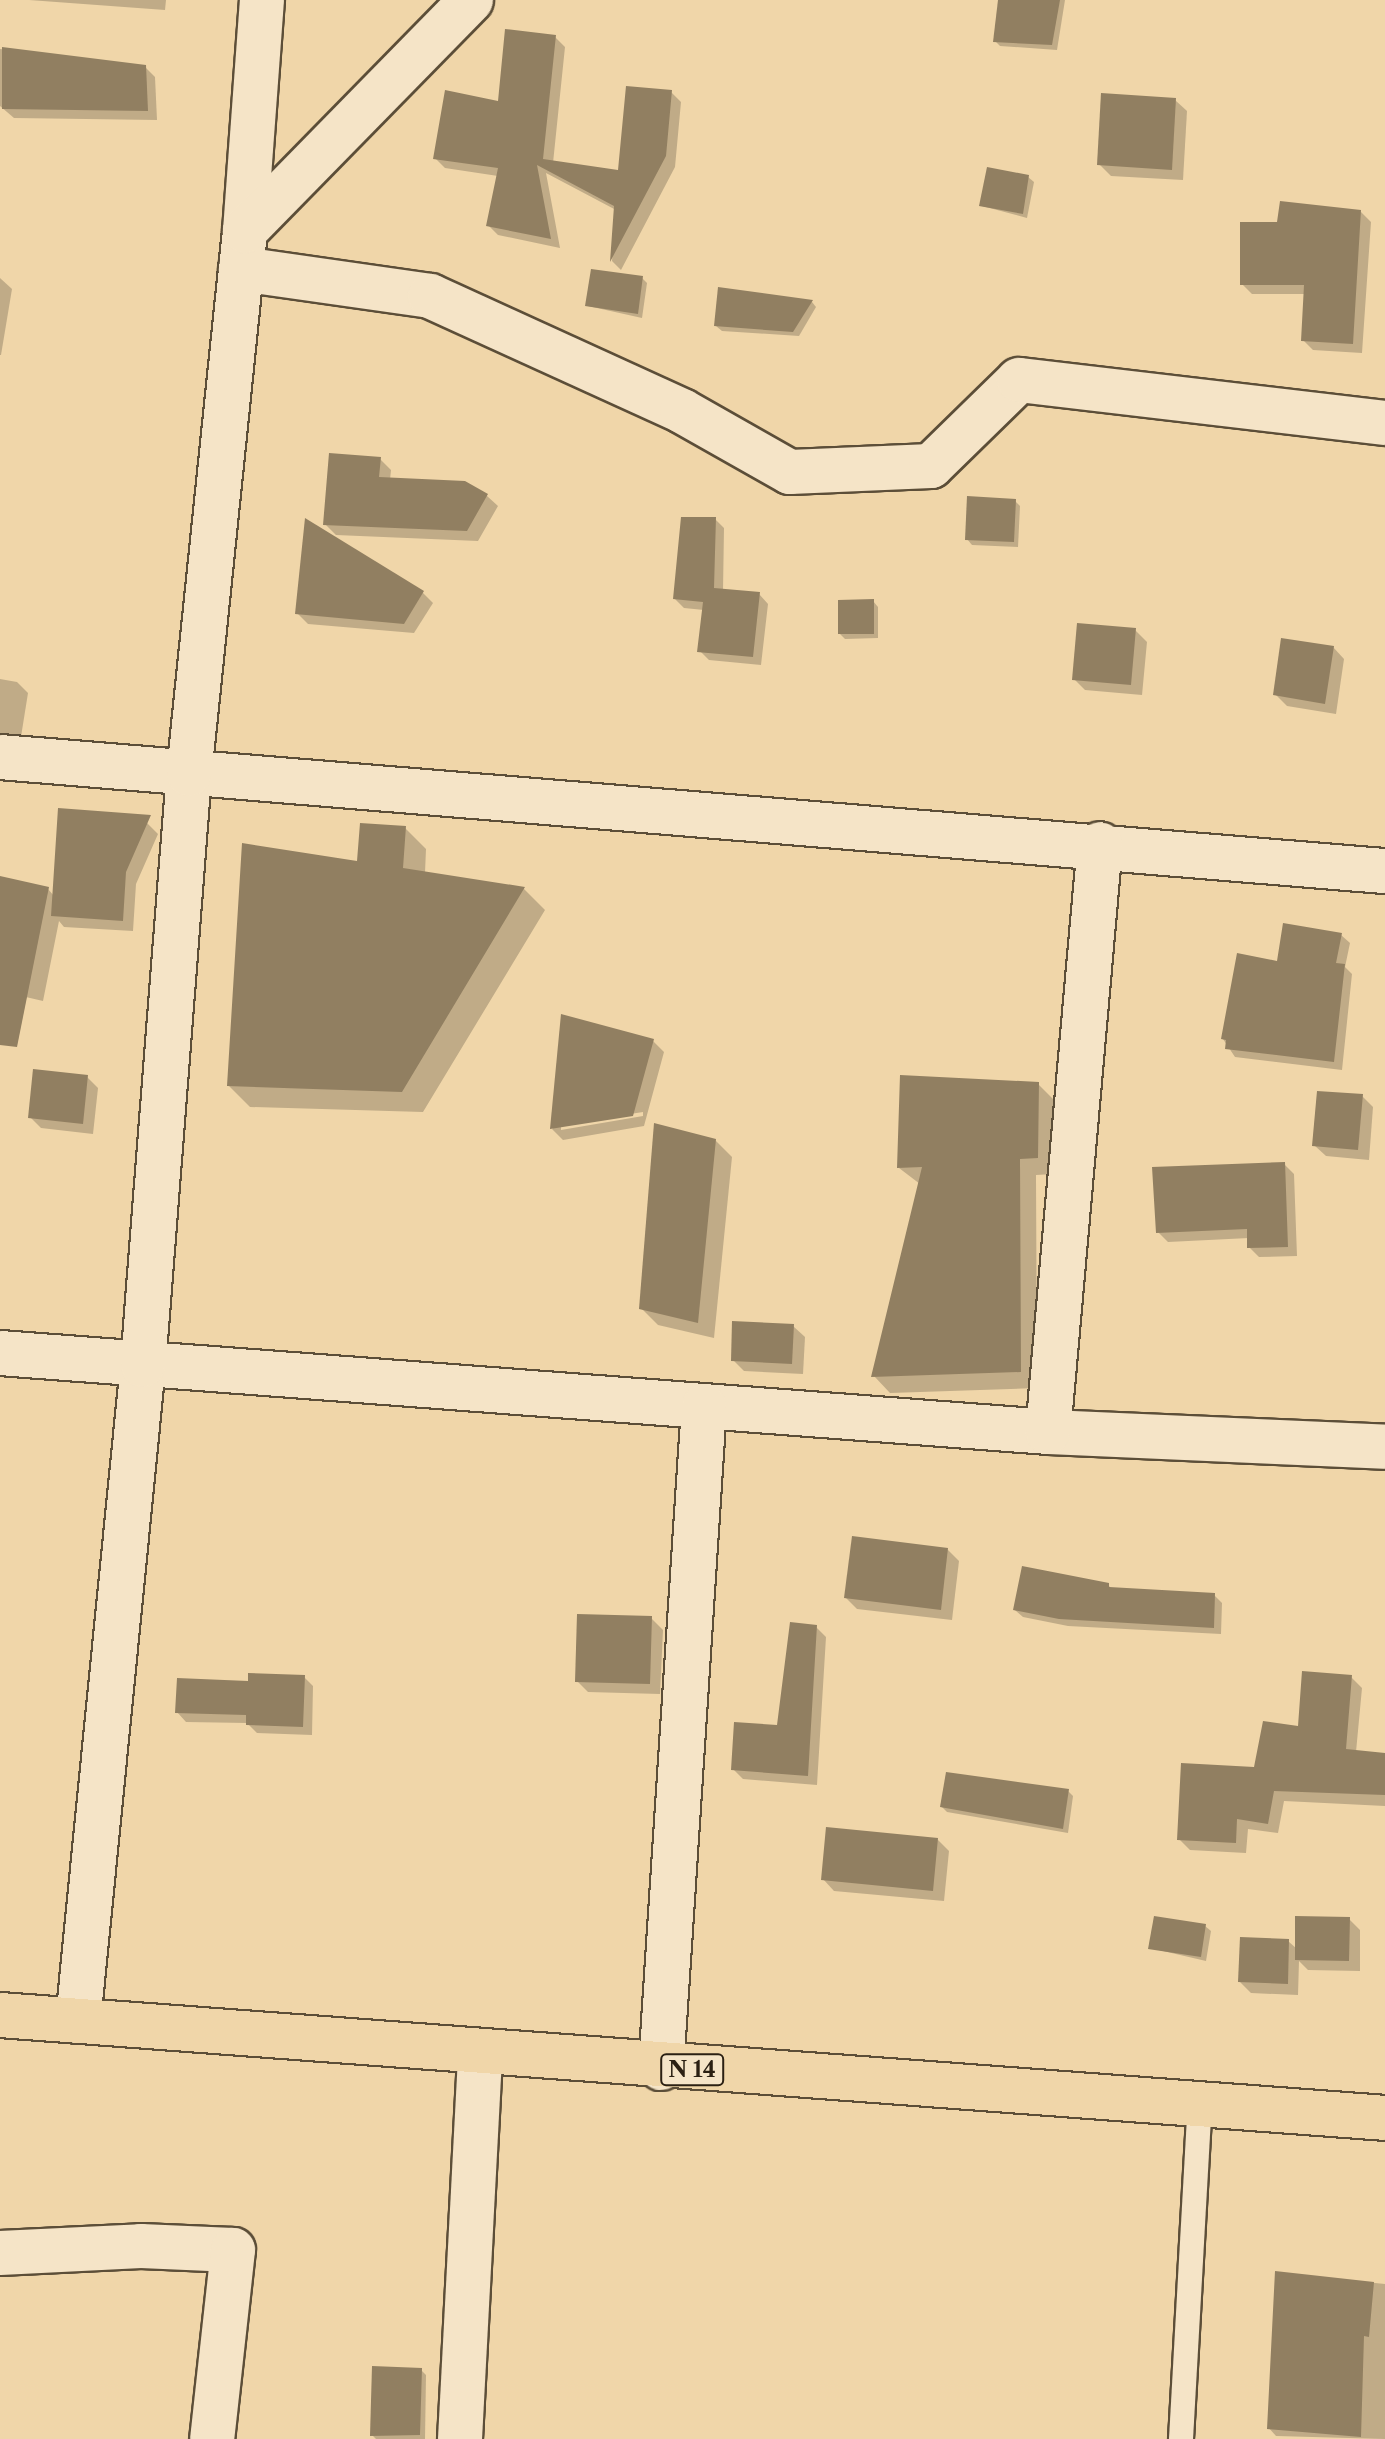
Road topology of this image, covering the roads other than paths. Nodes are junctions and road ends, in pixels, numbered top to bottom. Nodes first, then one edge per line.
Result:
1 (262, 0) edge
2 (471, 0) edge
3 (243, 250) junction
4 (1385, 423) edge
5 (0, 757) edge
6 (189, 774) junction
7 (1100, 844) junction
8 (1385, 871) edge
9 (0, 1353) edge
10 (143, 1365) junction
11 (704, 1406) junction
12 (1048, 1432) junction
13 (1385, 1447) edge
14 (0, 2015) edge
15 (78, 2021) junction
16 (480, 2055) junction
17 (661, 2068) junction
18 (1200, 2100) junction
19 (1385, 2118) edge
20 (0, 2253) edge
21 (212, 2439) edge
22 (460, 2439) edge
23 (1181, 2439) edge

1 - 3 street
2 - 3 street
3 - 4 street
3 - 6 street
5 - 6 street
6 - 7 street
6 - 10 street
7 - 8 street
7 - 12 street
9 - 10 street
10 - 11 street
10 - 15 street
11 - 12 street
11 - 17 street
12 - 13 street
14 - 15 main road, N 14
15 - 16 main road, N 14
16 - 17 main road, N 14
16 - 22 street
17 - 18 main road, N 14
18 - 19 main road, N 14
18 - 23 lane
20 - 21 street

